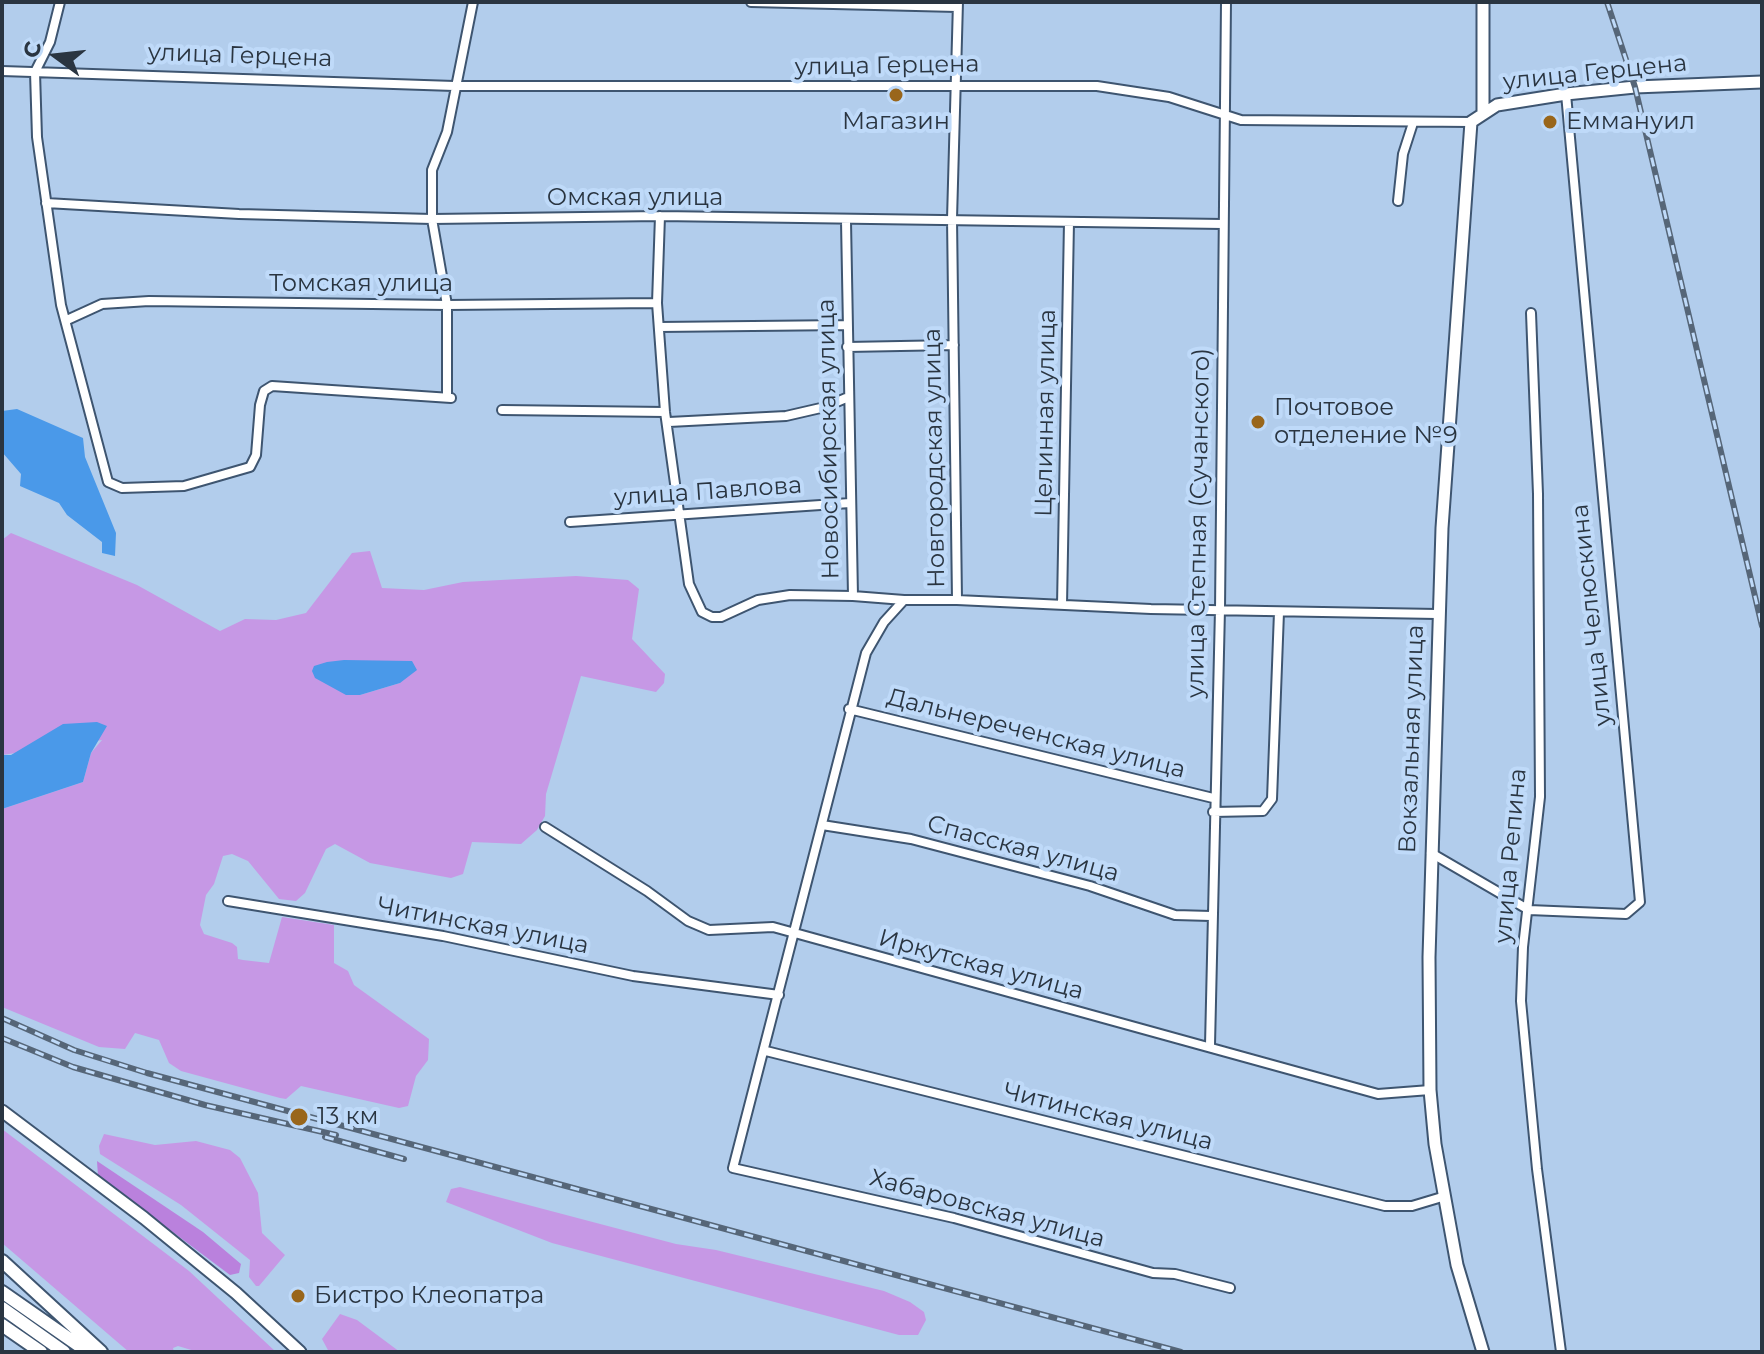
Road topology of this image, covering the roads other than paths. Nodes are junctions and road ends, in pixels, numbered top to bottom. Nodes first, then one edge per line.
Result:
1 (60, 2) edge
2 (473, 2) edge
3 (751, 2) edge
4 (1226, 2) edge
5 (1483, 2) edge
6 (957, 5) edge
7 (2, 71) edge
8 (35, 72) junction
9 (1762, 82) edge
10 (454, 86) junction
11 (955, 87) junction
12 (1566, 94) junction
13 (1483, 111) junction
14 (1224, 116) junction
15 (1471, 122) junction
16 (1413, 123) junction
17 (1398, 201) dead end
18 (46, 203) junction
19 (660, 216) junction
20 (432, 219) junction
21 (952, 219) junction
22 (846, 221) junction
23 (1069, 222) junction
24 (1223, 224) junction
25 (657, 303) junction
26 (447, 305) junction
27 (1531, 313) dead end
28 (67, 320) junction
29 (847, 325) junction
30 (659, 327) junction
31 (954, 345) junction
32 (847, 347) junction
33 (846, 398) junction
34 (502, 410) dead end
35 (665, 412) junction
36 (669, 422) junction
37 (850, 503) junction
38 (679, 514) junction
39 (570, 522) dead end
40 (853, 596) junction
41 (904, 600) junction
42 (957, 600) junction
43 (1062, 605) junction
44 (1220, 609) junction
45 (1279, 612) junction
46 (1437, 614) junction
47 (849, 709) junction
48 (1213, 798) junction
49 (1213, 812) junction
50 (822, 825) junction
51 (545, 827) dead end
52 (1431, 853) junction
53 (228, 901) dead end
54 (1529, 910) junction
55 (1211, 916) junction
56 (795, 933) junction
57 (779, 995) junction
58 (1210, 1045) junction
59 (766, 1051) junction
60 (1430, 1090) junction
61 (2, 1111) edge
62 (733, 1168) joint
63 (1442, 1197) junction
64 (2, 1261) edge
65 (1230, 1288) dead end
66 (2, 1292) edge
67 (2, 1308) edge
68 (2, 1325) edge
69 (1483, 1351) edge
70 (41, 1352) edge
71 (64, 1352) edge
72 (88, 1352) edge
73 (101, 1352) edge
74 (300, 1352) edge
75 (1561, 1352) edge

1 - 8 street
2 - 10 street
3 - 6 street
4 - 14 street, улица Степная (Сучанского)
5 - 13 main road
6 - 11 street, Новгородская улица
7 - 8 street, улица Герцена
8 - 10 street, улица Герцена
8 - 18 street
9 - 12 main road, улица Герцена
10 - 11 street, улица Герцена
10 - 20 street
11 - 14 street, улица Герцена
11 - 21 street, Новгородская улица
12 - 13 main road, улица Герцена
12 - 54 street, улица Челюскина
13 - 15 main road, улица Герцена
14 - 16 street, улица Герцена
14 - 24 street, улица Степная (Сучанского)
15 - 16 street, улица Герцена
15 - 46 main road, Вокзальная улица
16 - 17 street
18 - 20 street, Омская улица
18 - 28 street
19 - 20 street, Омская улица
19 - 22 street, Омская улица
19 - 25 street
20 - 26 street
21 - 22 street, Омская улица
21 - 23 street, Омская улица
21 - 31 street, Новгородская улица
22 - 29 street, Новосибирская улица
23 - 24 street, Омская улица
23 - 43 street, Целинная улица
24 - 44 street, улица Степная (Сучанского)
25 - 26 street, Томская улица
25 - 30 street
26 - 28 street, Томская улица
26 - 28 street
27 - 54 street, улица Репина
29 - 30 street
29 - 32 street, Новосибирская улица
30 - 35 street
31 - 32 street
31 - 42 street, Новгородская улица
32 - 33 street, Новосибирская улица
33 - 36 street
33 - 37 street, Новосибирская улица
34 - 35 street
35 - 36 street
36 - 38 street
37 - 38 street, улица Павлова
37 - 40 street, Новосибирская улица
38 - 39 street, улица Павлова
38 - 40 street, Новосибирская улица
40 - 41 street
41 - 42 street, Новгородская улица
41 - 47 street, Новгородская улица
42 - 43 street
43 - 44 street
44 - 45 street
44 - 48 street, улица Степная (Сучанского)
45 - 46 street
45 - 49 street
46 - 52 main road, Вокзальная улица
47 - 48 street, Дальнереченская улица
47 - 50 street, Новгородская улица
48 - 49 street, улица Степная (Сучанского)
49 - 55 street, улица Степная (Сучанского)
50 - 55 street, Спасская улица
50 - 56 street, Новгородская улица
51 - 56 street, Иркутская улица
52 - 54 street, улица Челюскина
52 - 60 main road, Вокзальная улица
53 - 57 street, Читинская улица
54 - 75 street, улица Репина
55 - 58 street, улица Степная (Сучанского)
56 - 57 street, Новгородская улица
56 - 58 street, Иркутская улица
57 - 59 street, Новгородская улица
58 - 60 street, Иркутская улица
59 - 62 street, Новгородская улица
59 - 63 street, Читинская улица
60 - 63 main road, Вокзальная улица
61 - 74 main road
62 - 65 street, Хабаровская улица
63 - 69 main road, Вокзальная улица
64 - 73 highway
66 - 72 highway
67 - 71 highway
68 - 70 highway

